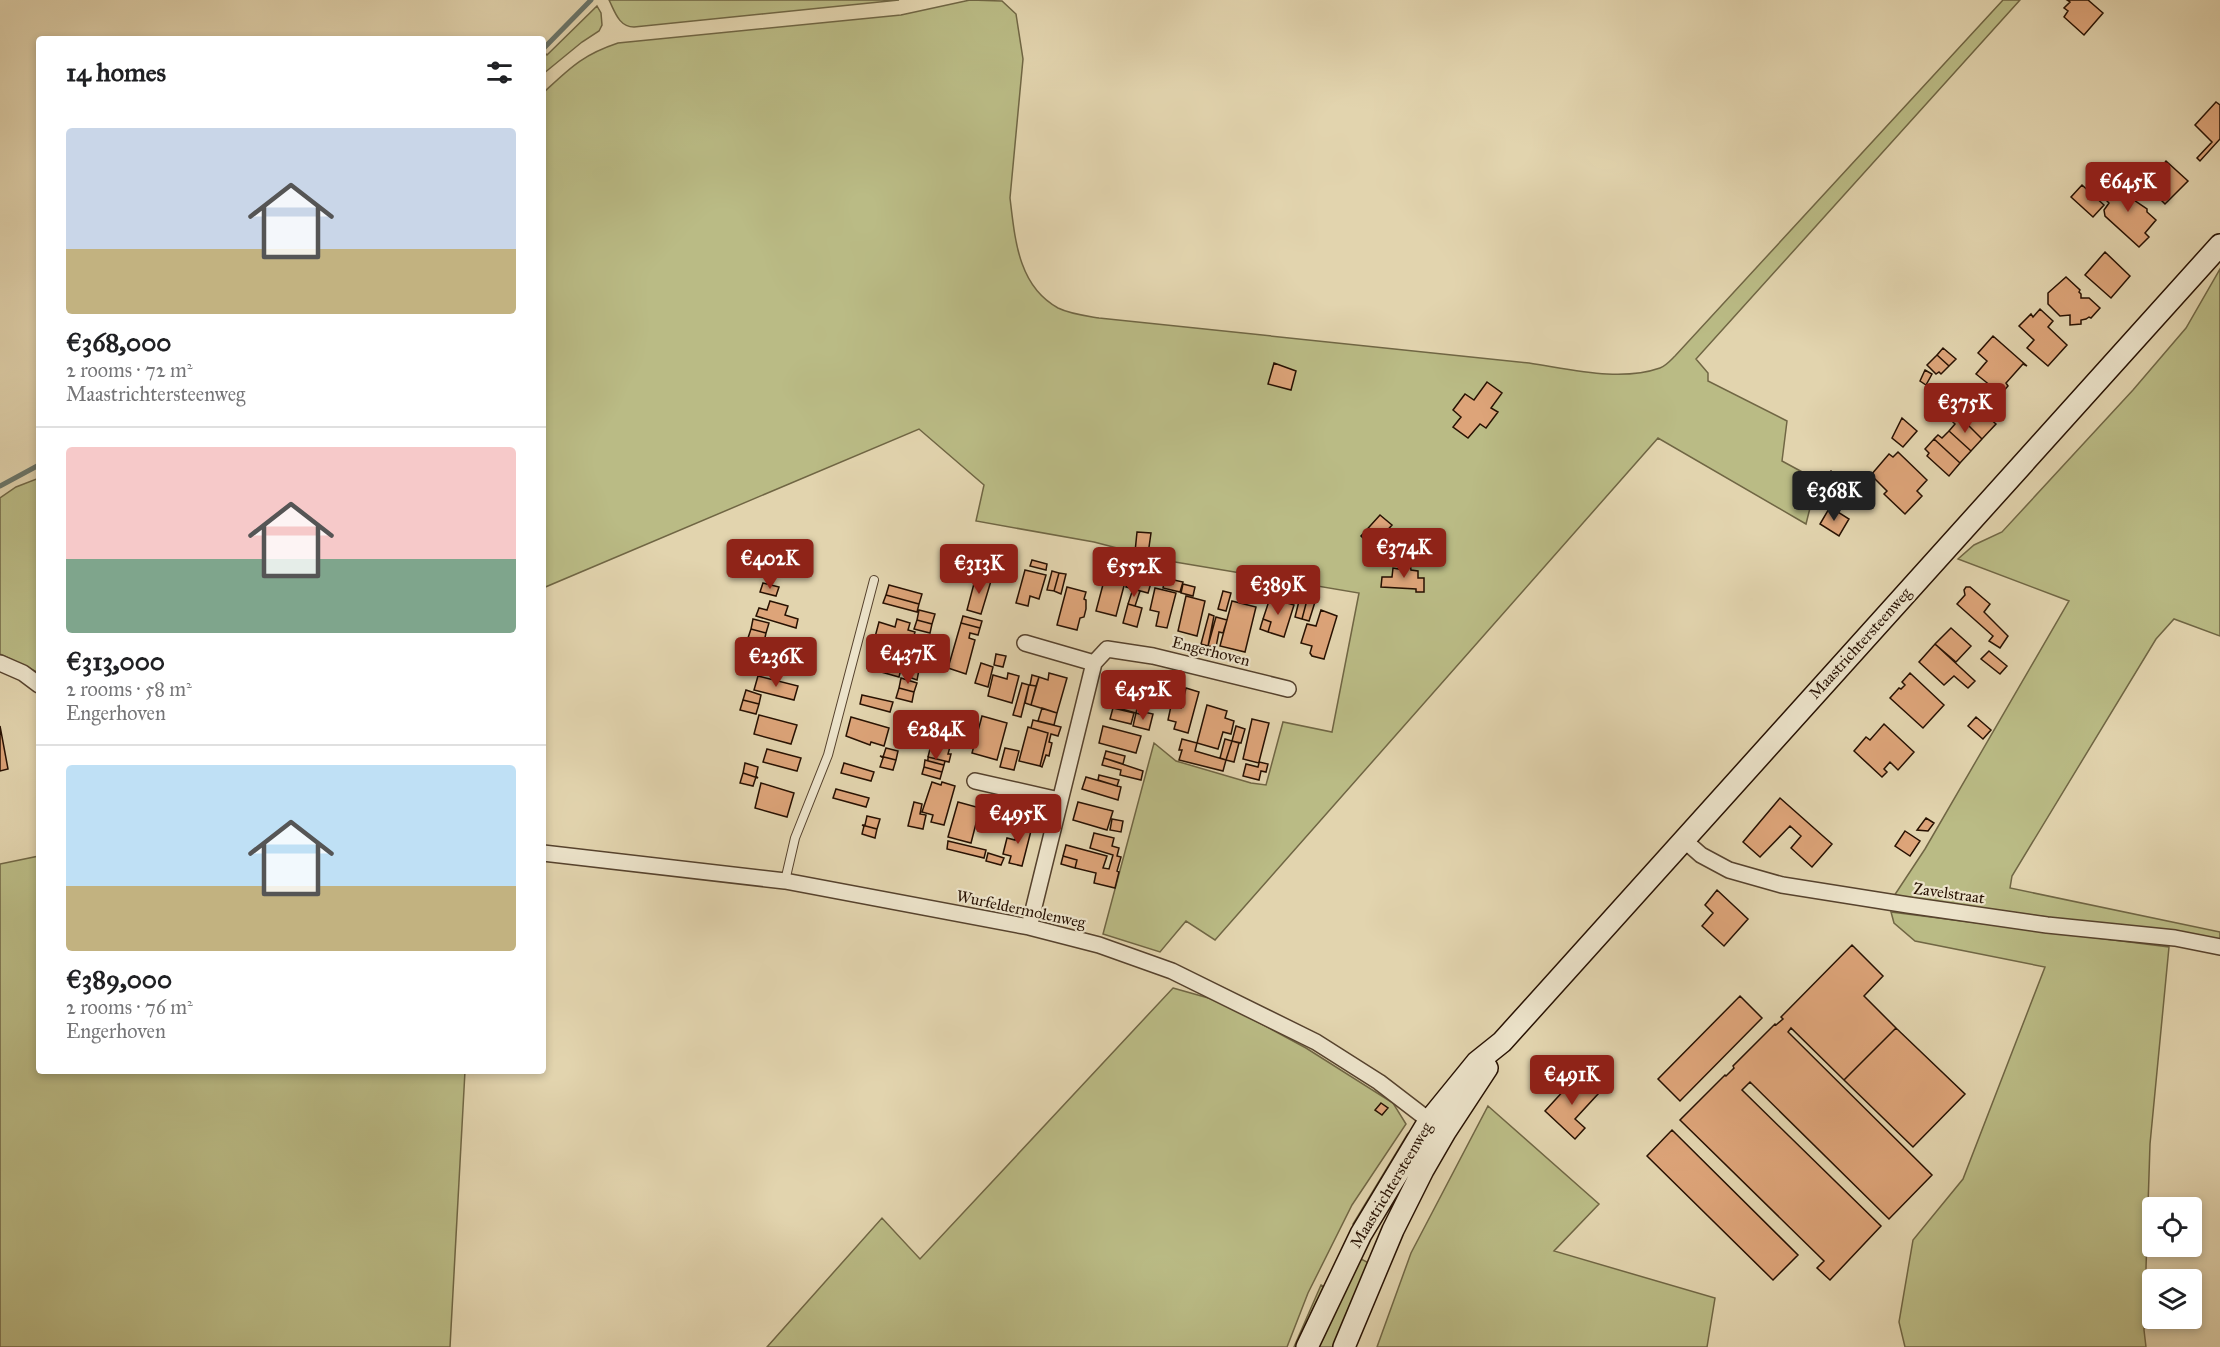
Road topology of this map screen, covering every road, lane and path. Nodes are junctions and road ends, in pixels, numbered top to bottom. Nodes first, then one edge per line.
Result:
1 (2220, 245) edge
2 (874, 580) dead end
3 (1025, 643) dead end
4 (0, 663) edge
5 (1094, 663) junction
6 (36, 683) edge
7 (1288, 688) dead end
8 (975, 781) dead end
9 (1059, 800) junction
10 (1684, 840) junction
11 (546, 854) edge
12 (785, 881) junction
13 (1029, 927) junction
14 (2220, 946) edge
15 (1437, 1126) junction
16 (1361, 1234) junction
17 (1387, 1244) junction
18 (1307, 1347) edge
19 (1344, 1347) edge

1 - 10 main road, Maastrichtersteenweg
2 - 12 lane
3 - 5 street
4 - 6 street
5 - 7 street, Engerhoven
5 - 9 street
8 - 9 street
9 - 13 street
10 - 14 street, Zavelstraat
10 - 15 main road, Maastrichtersteenweg
11 - 12 street, Wurfeldermolenweg
12 - 13 street, Wurfeldermolenweg
13 - 15 street, Wurfeldermolenweg
15 - 16 main road, Maastrichtersteenweg
15 - 17 main road, Maastrichtersteenweg
16 - 17 street
16 - 18 main road, Maastrichtersteenweg
17 - 19 main road, Maastrichtersteenweg

